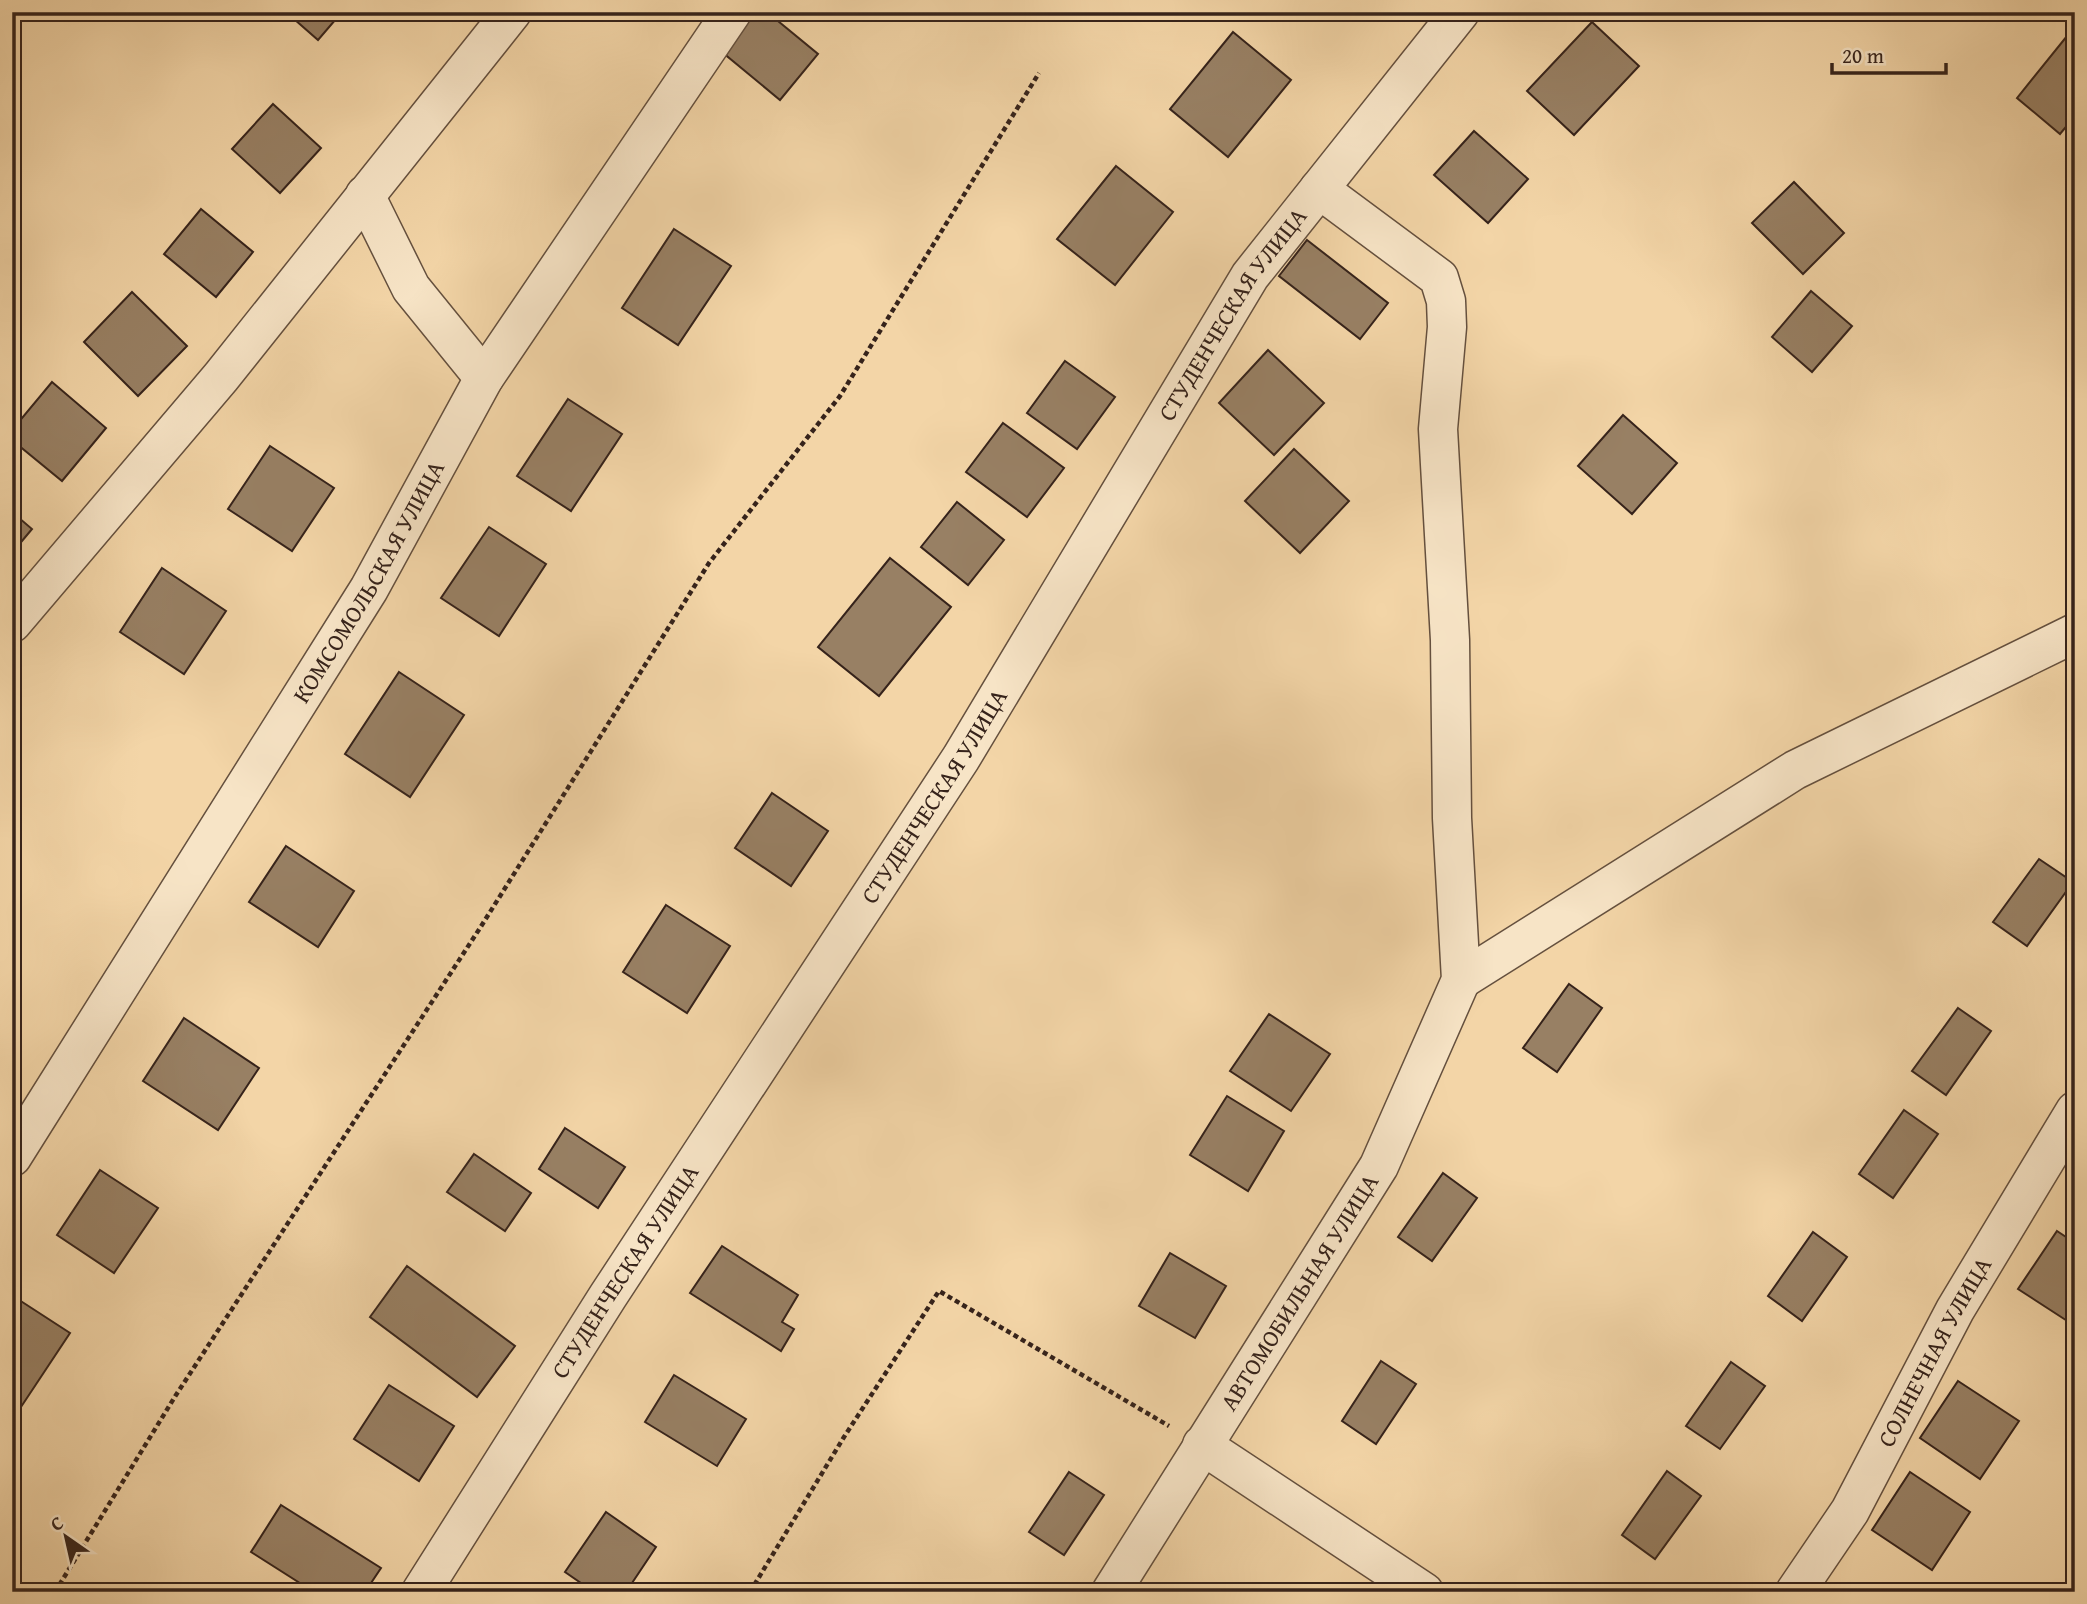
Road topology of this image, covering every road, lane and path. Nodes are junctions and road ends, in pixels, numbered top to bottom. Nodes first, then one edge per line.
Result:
1 (512, 12) edge
2 (732, 12) edge
3 (1460, 12) edge
4 (1039, 73) dead end
5 (1319, 189) junction
6 (365, 195) junction
7 (484, 378) junction
8 (12, 623) edge
9 (2075, 633) edge
10 (1461, 979) junction
11 (2075, 1111) edge
12 (12, 1157) edge
13 (1202, 1445) junction
14 (55, 1592) edge
15 (421, 1592) edge
16 (750, 1592) edge
17 (1111, 1592) edge
18 (1424, 1592) edge
19 (1795, 1592) edge

1 - 6 street
2 - 7 street, КОМСОМОЛЬСКАЯ УЛИЦА
3 - 5 street, СТУДЕНЧЕСКАЯ УЛИЦА
4 - 14 path
5 - 10 street
5 - 15 street, СТУДЕНЧЕСКАЯ УЛИЦА
6 - 7 street
6 - 8 street
7 - 12 street, КОМСОМОЛЬСКАЯ УЛИЦА
9 - 10 street
10 - 13 street, АВТОМОБИЛЬНАЯ УЛИЦА
11 - 19 street, СОЛНЕЧНАЯ УЛИЦА
13 - 16 path
13 - 17 street, АВТОМОБИЛЬНАЯ УЛИЦА
13 - 18 street

